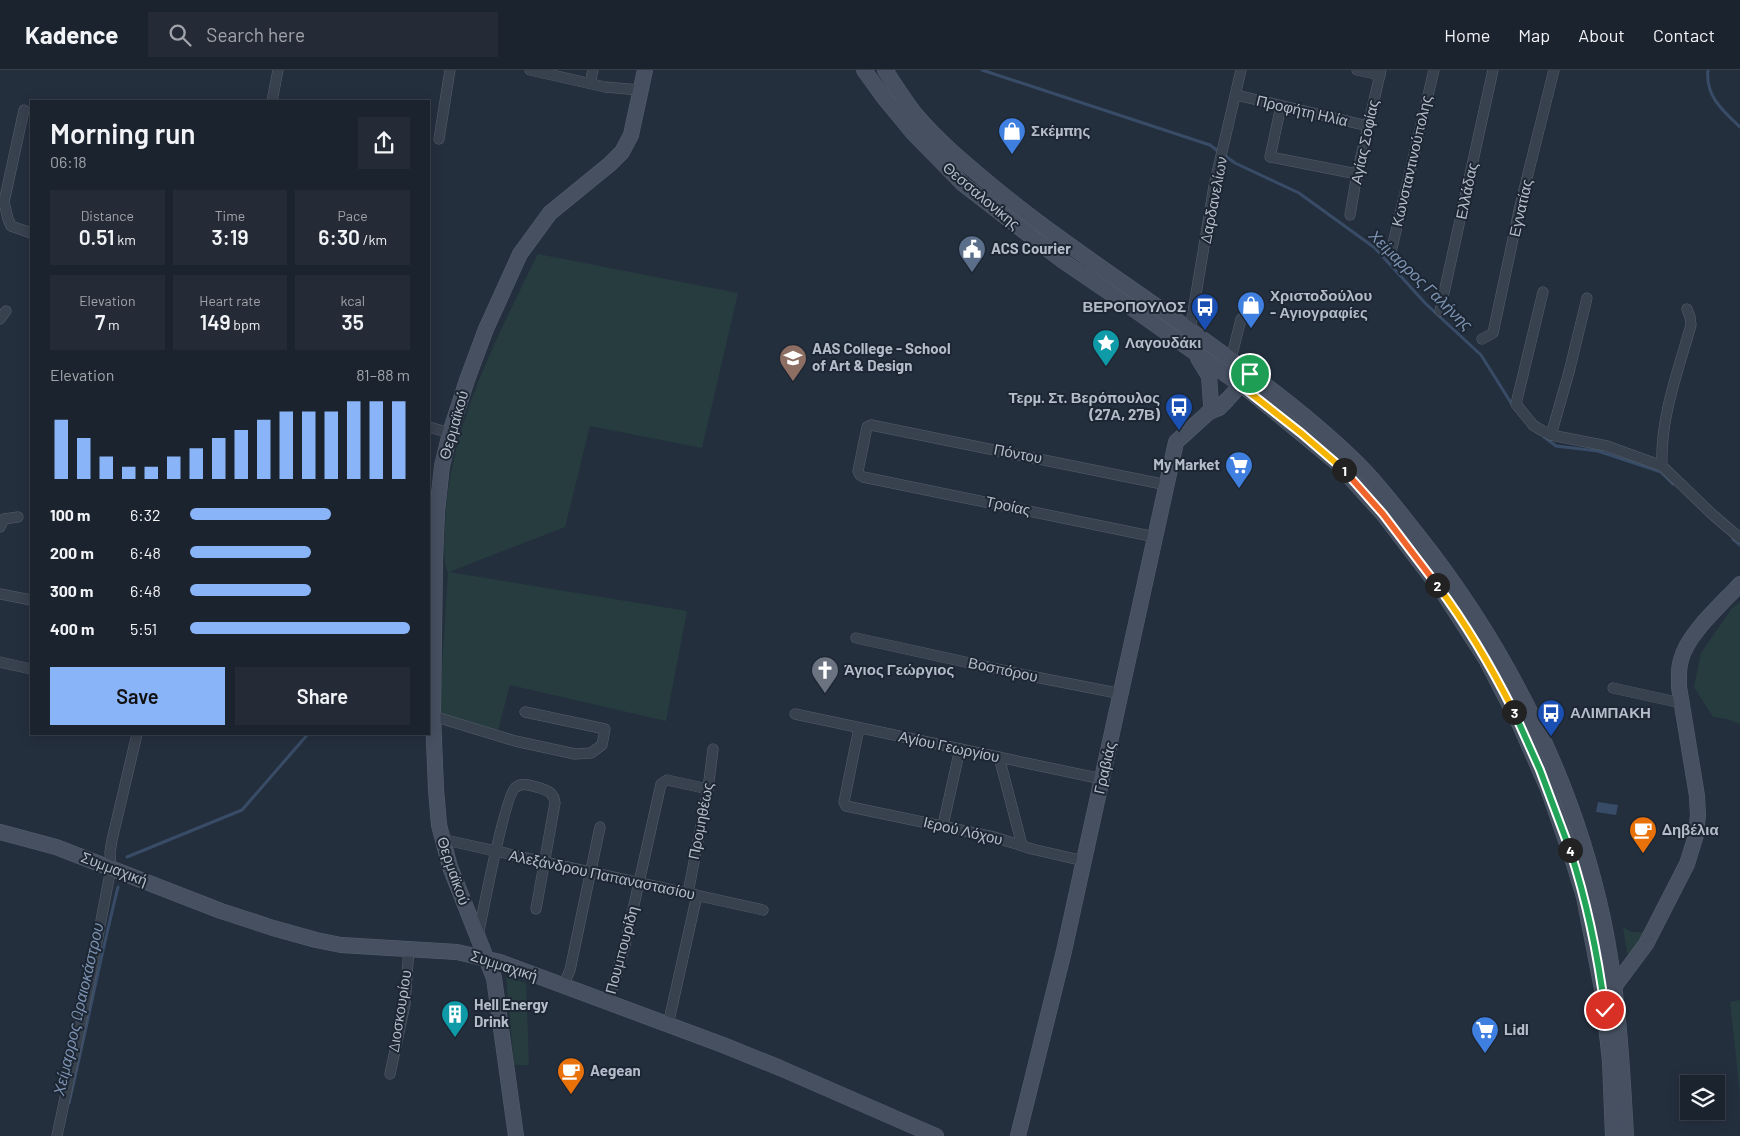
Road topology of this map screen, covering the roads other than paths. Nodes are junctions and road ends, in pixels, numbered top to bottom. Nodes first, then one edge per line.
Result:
1 (278, 70) edge
2 (450, 70) edge
3 (530, 70) edge
4 (593, 70) edge
5 (645, 70) edge
6 (864, 70) edge
7 (885, 70) edge
8 (1241, 70) edge
9 (1357, 70) edge
10 (1434, 70) edge
11 (1493, 70) edge
12 (1554, 70) edge
13 (1380, 72) edge
14 (590, 82) junction
15 (640, 90) junction
16 (1236, 95) junction
17 (272, 100) edge
18 (1281, 106) junction
19 (24, 110) dead end
20 (1368, 126) junction
21 (439, 139) dead end
22 (1357, 174) junction
23 (1350, 215) dead end
24 (30, 232) edge
25 (1391, 252) dead end
26 (1543, 292) dead end
27 (1587, 298) dead end
28 (1686, 309) dead end
29 (1440, 311) dead end
30 (1241, 319) dead end
31 (1190, 330) junction
32 (1482, 339) dead end
33 (1191, 349) junction
34 (1238, 372) junction
35 (1210, 408) junction
36 (430, 427) edge
37 (450, 433) junction
38 (1551, 435) junction
39 (1662, 466) junction
40 (860, 475) joint
41 (1167, 485) junction
42 (18, 517) dead end
43 (0, 527) edge
44 (1156, 536) junction
45 (1740, 538) edge
46 (1740, 584) edge
47 (0, 594) edge
48 (30, 600) edge
49 (856, 638) dead end
50 (0, 662) edge
51 (30, 669) edge
52 (1613, 688) dead end
53 (1122, 694) junction
54 (1681, 703) junction
55 (525, 712) dead end
56 (795, 714) dead end
57 (433, 716) junction
58 (859, 728) junction
59 (137, 735) edge
60 (713, 749) dead end
61 (960, 749) junction
62 (999, 757) junction
63 (1102, 779) junction
64 (708, 789) junction
65 (943, 825) junction
66 (600, 827) dead end
67 (0, 832) edge
68 (441, 839) junction
69 (1022, 845) junction
70 (496, 851) junction
71 (1084, 861) junction
72 (544, 862) junction
73 (111, 868) junction
74 (591, 871) junction
75 (639, 882) junction
76 (692, 894) junction
77 (536, 909) dead end
78 (763, 910) dead end
79 (478, 936) junction
80 (409, 948) junction
81 (487, 958) junction
82 (563, 986) junction
83 (1614, 987) junction
84 (608, 1003) junction
85 (668, 1025) junction
86 (390, 1074) dead end
87 (57, 1136) edge
88 (516, 1136) edge
89 (936, 1136) edge
90 (1018, 1136) edge
91 (1614, 1136) edge
92 (1626, 1136) edge

1 - 17 street
2 - 21 street
3 - 14 street
4 - 14 street
5 - 15 street, Θερμαϊκού
6 - 33 street, Θεσσαλονίκης
7 - 31 street, Θεσσαλονίκης
8 - 16 street, Δαρδανελίων
9 - 13 street
10 - 25 street, Κωνσταντινούπολης
11 - 29 street, Ελλάδας
12 - 32 street, Εγνατίας
13 - 20 street, Αγίας Σοφίας
14 - 15 street
15 - 37 street, Θερμαϊκού
16 - 18 street, Προφήτη Ηλία
16 - 31 street, Δαρδανελίων
18 - 20 street, Προφήτη Ηλία
18 - 22 street
19 - 24 street
20 - 22 street, Αγίας Σοφίας
22 - 23 street, Αγίας Σοφίας
26 - 38 street
27 - 38 street
28 - 39 street
30 - 34 street
31 - 34 street, Θεσσαλονίκης
33 - 34 street, Θεσσαλονίκης
33 - 35 street
34 - 35 street, Γραβιάς
34 - 83 street, Θεσσαλονίκης
34 - 91 street, Θεσσαλονίκης
35 - 41 street, Γραβιάς
36 - 37 street
37 - 57 street, Θερμαϊκού
38 - 39 street
39 - 45 street
40 - 41 street, Πόντου
40 - 44 street, Τροίας
41 - 44 street, Γραβιάς
42 - 43 street
44 - 53 street, Γραβιάς
46 - 54 street
47 - 48 street
49 - 53 street, Βοσπόρου
50 - 51 street
52 - 54 street
53 - 63 street, Γραβιάς
54 - 83 street
55 - 57 street
56 - 58 street, Αγίου Γεωργίου
57 - 68 street, Θερμαϊκού
58 - 61 street, Αγίου Γεωργίου
58 - 65 street, Ιερού Λόχου
59 - 73 street
60 - 64 street, Προμηθέως
61 - 62 street, Αγίου Γεωργίου
61 - 65 street
62 - 63 street, Αγίου Γεωργίου
62 - 69 street
63 - 71 street, Γραβιάς
64 - 75 street, Πουμπουρίδη
64 - 76 street, Προμηθέως
65 - 69 street, Ιερού Λόχου
66 - 74 street
67 - 73 street, Συμμαχική
68 - 70 street, Αλεξάνδρου Παπαναστασίου
68 - 79 street, Θερμαϊκού
69 - 71 street, Ιερού Λόχου
70 - 72 street, Αλεξάνδρου Παπαναστασίου
70 - 72 street
70 - 79 street
71 - 90 street, Γραβιάς
72 - 74 street, Αλεξάνδρου Παπαναστασίου
72 - 77 street
73 - 80 street, Συμμαχική
73 - 87 street
74 - 75 street, Αλεξάνδρου Παπαναστασίου
74 - 82 street
75 - 76 street, Αλεξάνδρου Παπαναστασίου
75 - 84 street, Πουμπουρίδη
76 - 78 street, Αλεξάνδρου Παπαναστασίου
76 - 85 street, Προμηθέως
79 - 81 street, Θερμαϊκού
80 - 81 street, Συμμαχική
80 - 86 street, Διοσκουρίου
81 - 82 street, Συμμαχική
81 - 88 street, Θερμαϊκού
82 - 84 street, Συμμαχική
83 - 92 street, Θεσσαλονίκης
84 - 85 street, Συμμαχική
85 - 89 street, Συμμαχική

